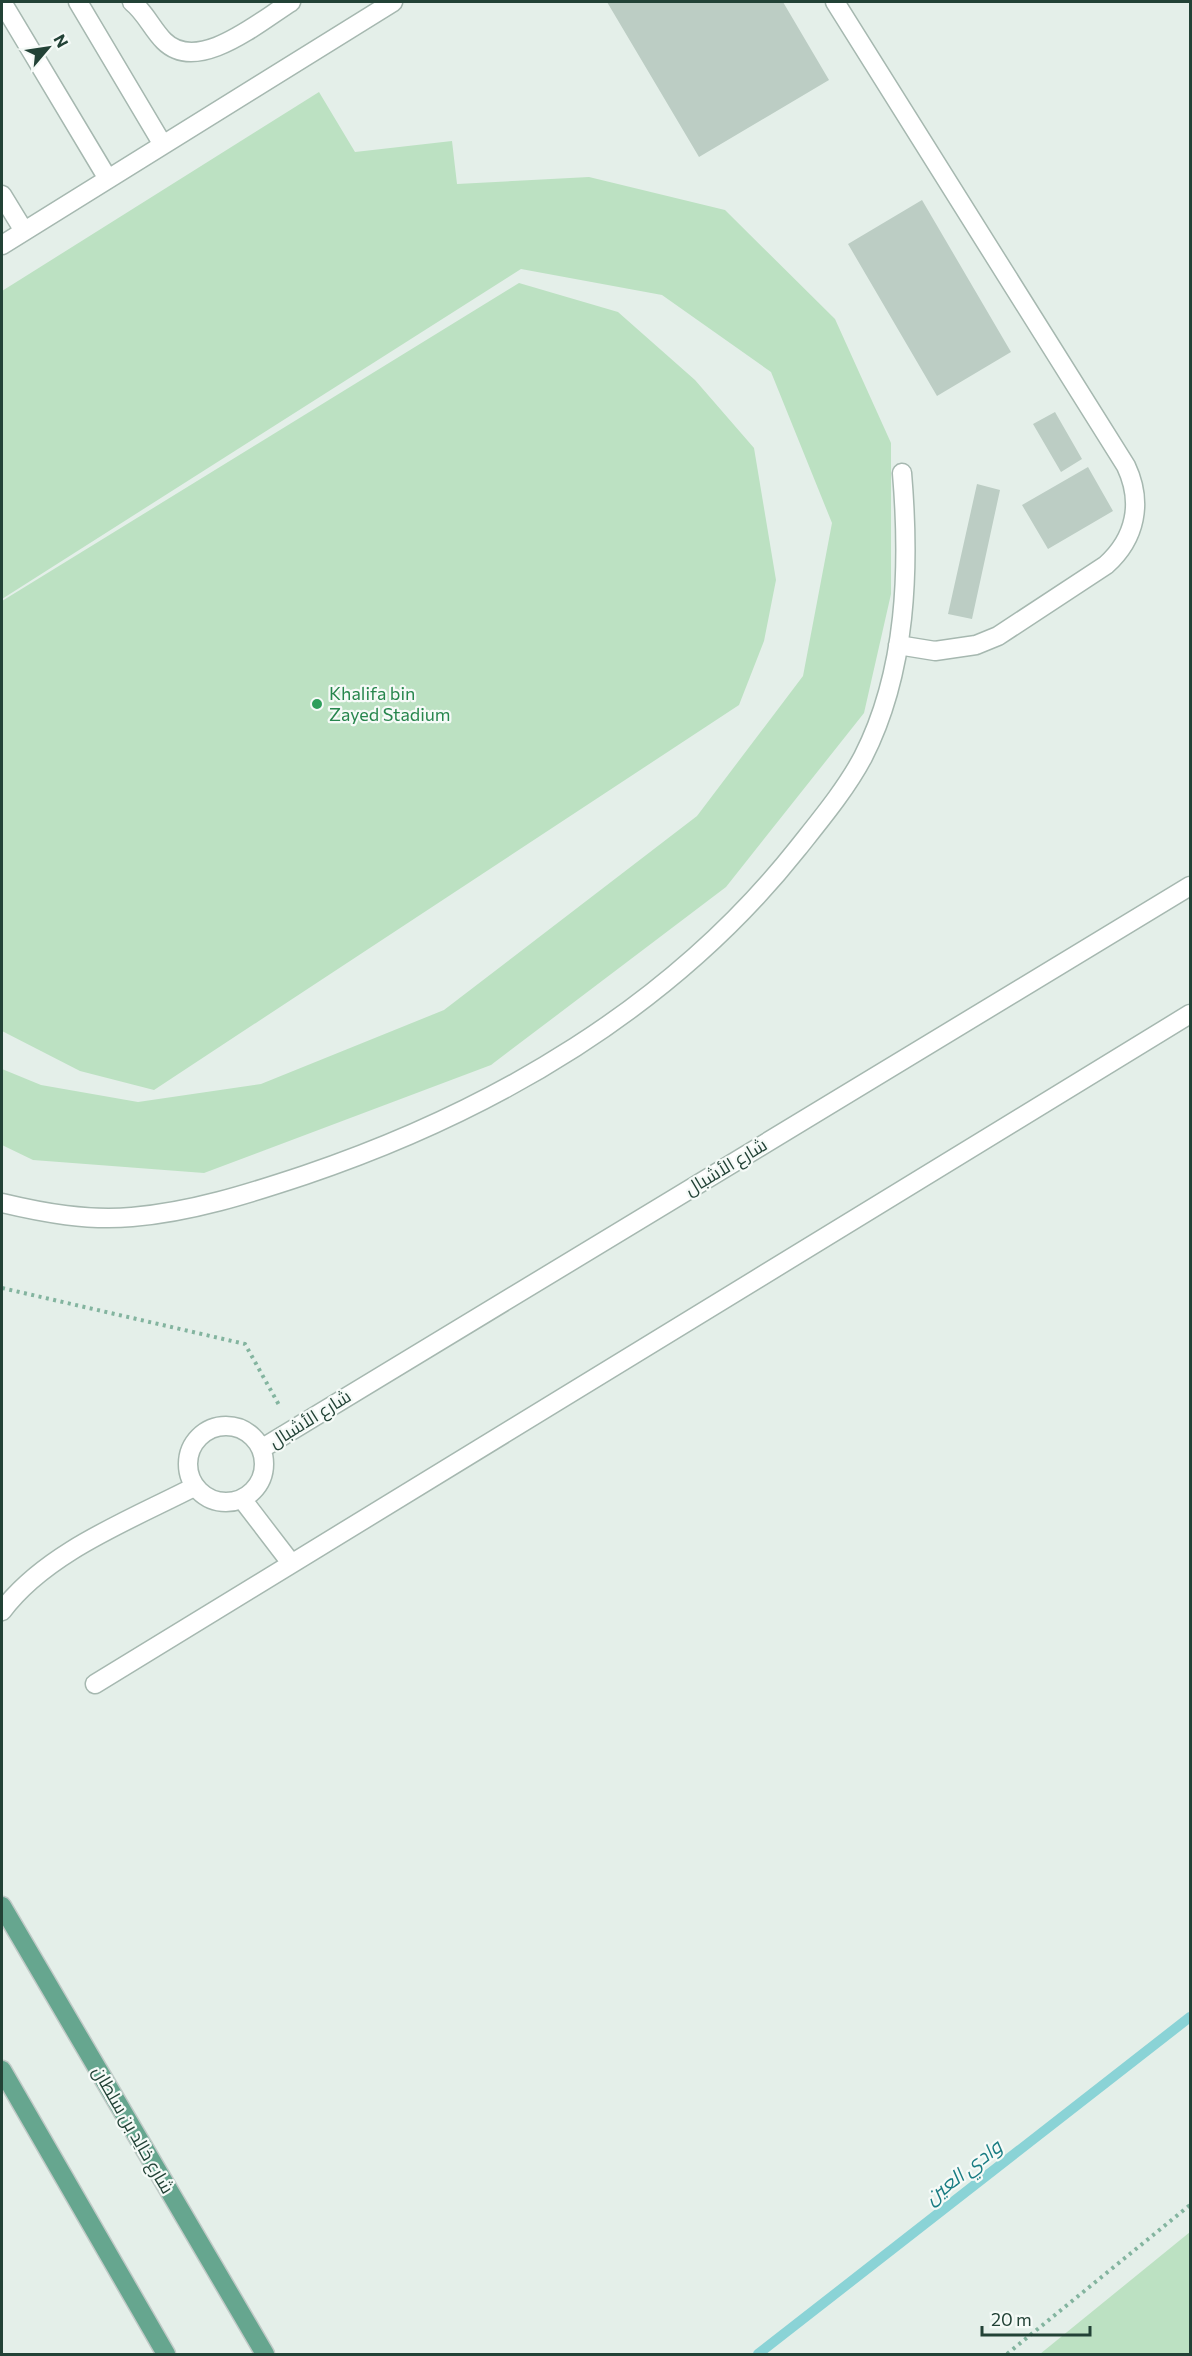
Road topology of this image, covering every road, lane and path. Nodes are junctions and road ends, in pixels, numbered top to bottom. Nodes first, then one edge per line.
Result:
1 (2, 2) edge
2 (132, 2) edge
3 (291, 2) edge
4 (393, 2) edge
5 (835, 2) edge
6 (81, 3) edge
7 (371, 7) edge
8 (164, 145) junction
9 (108, 179) junction
10 (2, 195) edge
11 (24, 231) junction
12 (2, 245) edge
13 (902, 473) dead end
14 (897, 645) junction
15 (1191, 886) edge
16 (1191, 1014) edge
17 (2, 1203) edge
18 (2, 1288) edge
19 (292, 1430) junction
20 (261, 1449) junction
21 (194, 1487) junction
22 (242, 1499) junction
23 (291, 1563) junction
24 (2, 1611) edge
25 (95, 1684) dead end
26 (2, 1906) edge
27 (2, 2070) edge
28 (1191, 2205) edge
29 (166, 2355) edge
30 (265, 2355) edge
31 (1007, 2355) edge

1 - 9 lane
2 - 3 lane
4 - 7 lane
5 - 14 lane
6 - 8 lane
7 - 8 lane
8 - 9 lane
9 - 11 lane
10 - 11 lane
11 - 12 lane
13 - 14 lane
14 - 17 lane
15 - 19 lane, شارع الأشبال
16 - 23 lane
18 - 19 path
19 - 20 lane, شارع الأشبال
20 - 21 lane
20 - 22 lane
21 - 22 lane
21 - 24 lane
22 - 23 lane
23 - 25 lane
26 - 30 main road, شارع خالِد بن سلطان
27 - 29 main road
28 - 31 path

